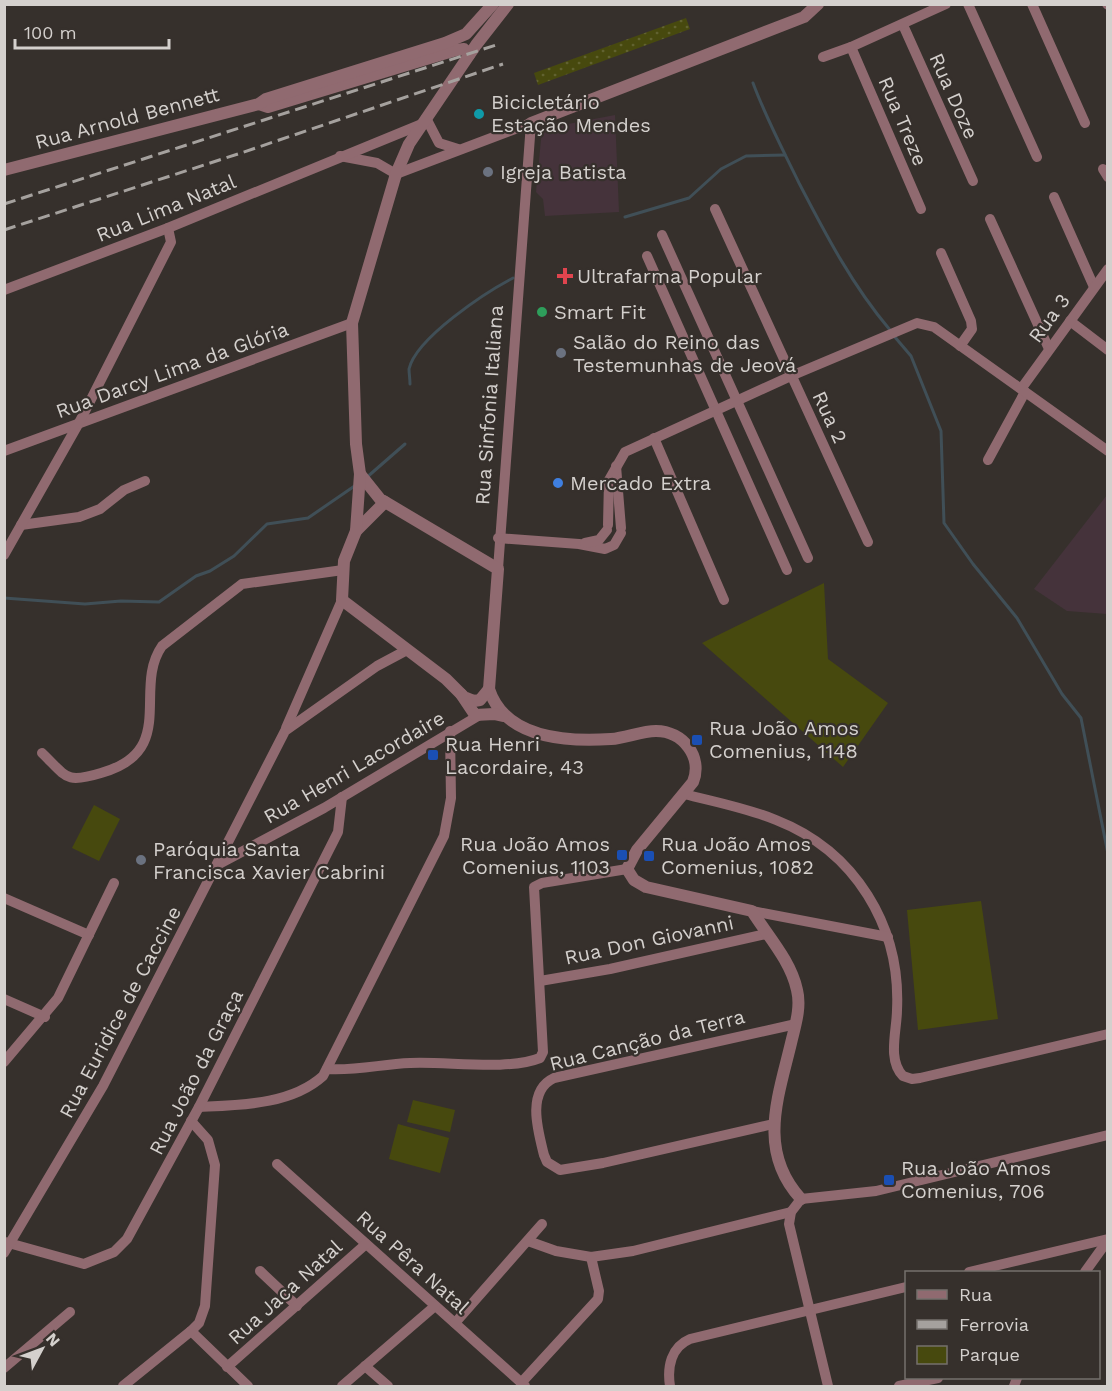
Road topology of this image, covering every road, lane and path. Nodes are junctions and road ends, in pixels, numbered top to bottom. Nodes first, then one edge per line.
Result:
1 (493, 4) edge
2 (508, 4) edge
3 (818, 4) edge
4 (946, 4) edge
5 (968, 4) edge
6 (1032, 4) edge
7 (903, 25) junction
8 (851, 47) junction
9 (469, 55) junction
10 (823, 57) dead end
11 (258, 104) junction
12 (424, 121) junction
13 (531, 123) junction
14 (1085, 123) dead end
15 (459, 149) junction
16 (340, 156) junction
17 (1037, 157) dead end
18 (4, 170) edge
19 (396, 174) junction
20 (973, 181) dead end
21 (1054, 197) dead end
22 (921, 208) dead end
23 (715, 209) dead end
24 (990, 219) dead end
25 (168, 228) junction
26 (662, 235) dead end
27 (941, 253) dead end
28 (647, 256) dead end
29 (1107, 269) edge
30 (1094, 287) junction
31 (4, 290) edge
32 (1070, 321) junction
33 (352, 323) junction
34 (960, 346) junction
35 (1049, 349) junction
36 (1107, 350) edge
37 (791, 376) junction
38 (1023, 391) junction
39 (738, 401) junction
40 (716, 411) junction
41 (80, 421) junction
42 (654, 438) junction
43 (4, 451) edge
44 (1107, 451) edge
45 (988, 460) dead end
46 (616, 466) junction
47 (360, 474) junction
48 (145, 481) dead end
49 (385, 502) junction
50 (21, 525) junction
51 (356, 531) junction
52 (498, 538) junction
53 (867, 542) dead end
54 (579, 544) junction
55 (4, 555) edge
56 (808, 558) dead end
57 (498, 568) junction
58 (343, 570) junction
59 (787, 570) dead end
60 (342, 600) junction
61 (724, 600) dead end
62 (407, 650) junction
63 (489, 689) junction
64 (460, 693) junction
65 (487, 712) junction
66 (285, 731) junction
67 (450, 731) junction
68 (42, 753) dead end
69 (684, 794) junction
70 (342, 797) junction
71 (217, 865) junction
72 (627, 869) junction
73 (114, 883) dead end
74 (4, 898) edge
75 (752, 911) junction
76 (766, 934) junction
77 (89, 935) junction
78 (888, 937) junction
79 (540, 981) junction
80 (4, 999) edge
81 (45, 1017) junction
82 (796, 1024) junction
83 (1107, 1034) edge
84 (4, 1062) edge
85 (327, 1069) junction
86 (199, 1107) junction
87 (191, 1121) junction
88 (773, 1124) junction
89 (1107, 1135) edge
90 (277, 1164) dead end
91 (801, 1199) junction
92 (791, 1212) junction
93 (542, 1224) dead end
94 (1107, 1240) edge
95 (528, 1241) junction
96 (366, 1244) junction
97 (6, 1247) edge
98 (591, 1257) junction
99 (260, 1271) dead end
100 (973, 1271) edge
101 (1086, 1271) edge
102 (905, 1287) edge
103 (297, 1306) junction
104 (435, 1306) junction
105 (809, 1310) junction
106 (70, 1312) dead end
107 (455, 1323) junction
108 (191, 1331) junction
109 (227, 1366) junction
110 (365, 1366) junction
111 (4, 1368) edge
112 (929, 1379) edge
113 (523, 1385) edge
114 (123, 1386) edge
115 (248, 1386) edge
116 (342, 1386) edge
117 (388, 1386) edge
118 (670, 1386) edge
119 (828, 1386) edge
120 (899, 1386) edge

1 - 11 street, Rua Arnold Bennett
2 - 9 street
3 - 13 street
4 - 7 street
5 - 17 street
6 - 14 street
7 - 8 street
7 - 20 street, Rua Doze
8 - 10 street
8 - 22 street, Rua Treze
9 - 11 street, Rua Arnold Bennett
9 - 12 street
11 - 18 street, Rua Arnold Bennett
12 - 15 street
12 - 16 street, Rua Lima Natal
12 - 19 street
13 - 15 street
13 - 52 street, Rua Sinfonia Italiana
15 - 19 street
16 - 19 street
16 - 25 street, Rua Lima Natal
19 - 33 street
21 - 30 street
23 - 37 street, Rua 2
24 - 35 street
25 - 31 street, Rua Lima Natal
25 - 41 street
26 - 39 street
27 - 34 street
28 - 40 street
29 - 30 street, Rua 3
30 - 32 street, Rua 3
32 - 35 street, Rua 3
32 - 36 street
33 - 41 street, Rua Darcy Lima da Glória
33 - 47 street
34 - 37 street
34 - 38 street
35 - 38 street, Rua 3
37 - 39 street
37 - 53 street, Rua 2
38 - 44 street
38 - 45 street, Rua 3
39 - 40 street
39 - 56 street
40 - 42 street
40 - 59 street
41 - 43 street, Rua Darcy Lima da Glória
41 - 50 street
42 - 46 street
42 - 61 street
46 - 54 street
46 - 54 street
47 - 49 street
47 - 51 street
48 - 50 street
49 - 51 street
49 - 57 street
50 - 55 street
51 - 58 street
52 - 54 street
52 - 57 street, Rua Sinfonia Italiana
57 - 63 street, Rua Sinfonia Italiana
58 - 60 street
58 - 68 street
60 - 62 street
60 - 66 street
62 - 64 street
62 - 66 street, Rua Euridice de Caccine
63 - 64 street
63 - 65 street
64 - 65 street
65 - 67 street, Rua Henri Lacordaire
65 - 69 street
66 - 71 street, Rua Euridice de Caccine
67 - 70 street, Rua Henri Lacordaire
67 - 85 street
69 - 72 street
69 - 78 street
70 - 71 street, Rua Henri Lacordaire
70 - 86 street, Rua João da Graça
71 - 97 street, Rua Euridice de Caccine
72 - 75 street
72 - 79 street
73 - 77 street
74 - 77 street
75 - 76 street
75 - 78 street
76 - 79 street, Rua Don Giovanni
76 - 82 street
77 - 81 street
78 - 83 street
79 - 85 street
80 - 81 street
81 - 84 street
82 - 88 street
82 - 88 street, Rua Canção da Terra
85 - 86 street
86 - 87 street, Rua João da Graça
87 - 97 street, Rua João da Graça
87 - 108 street
88 - 91 street
89 - 91 street
90 - 96 street, Rua Pêra Natal
91 - 92 street
92 - 98 street
92 - 105 street
93 - 95 street
94 - 100 street
94 - 101 street
95 - 98 street
95 - 107 street
96 - 103 street, Rua Jaca Natal
96 - 104 street, Rua Pêra Natal
98 - 113 street
99 - 103 street
102 - 105 street
103 - 109 street, Rua Jaca Natal
104 - 107 street, Rua Pêra Natal
104 - 110 street
105 - 118 street
105 - 119 street
106 - 111 street
107 - 113 street, Rua Pêra Natal
108 - 109 street
108 - 114 street
109 - 115 street
110 - 116 street
110 - 117 street
112 - 120 street

